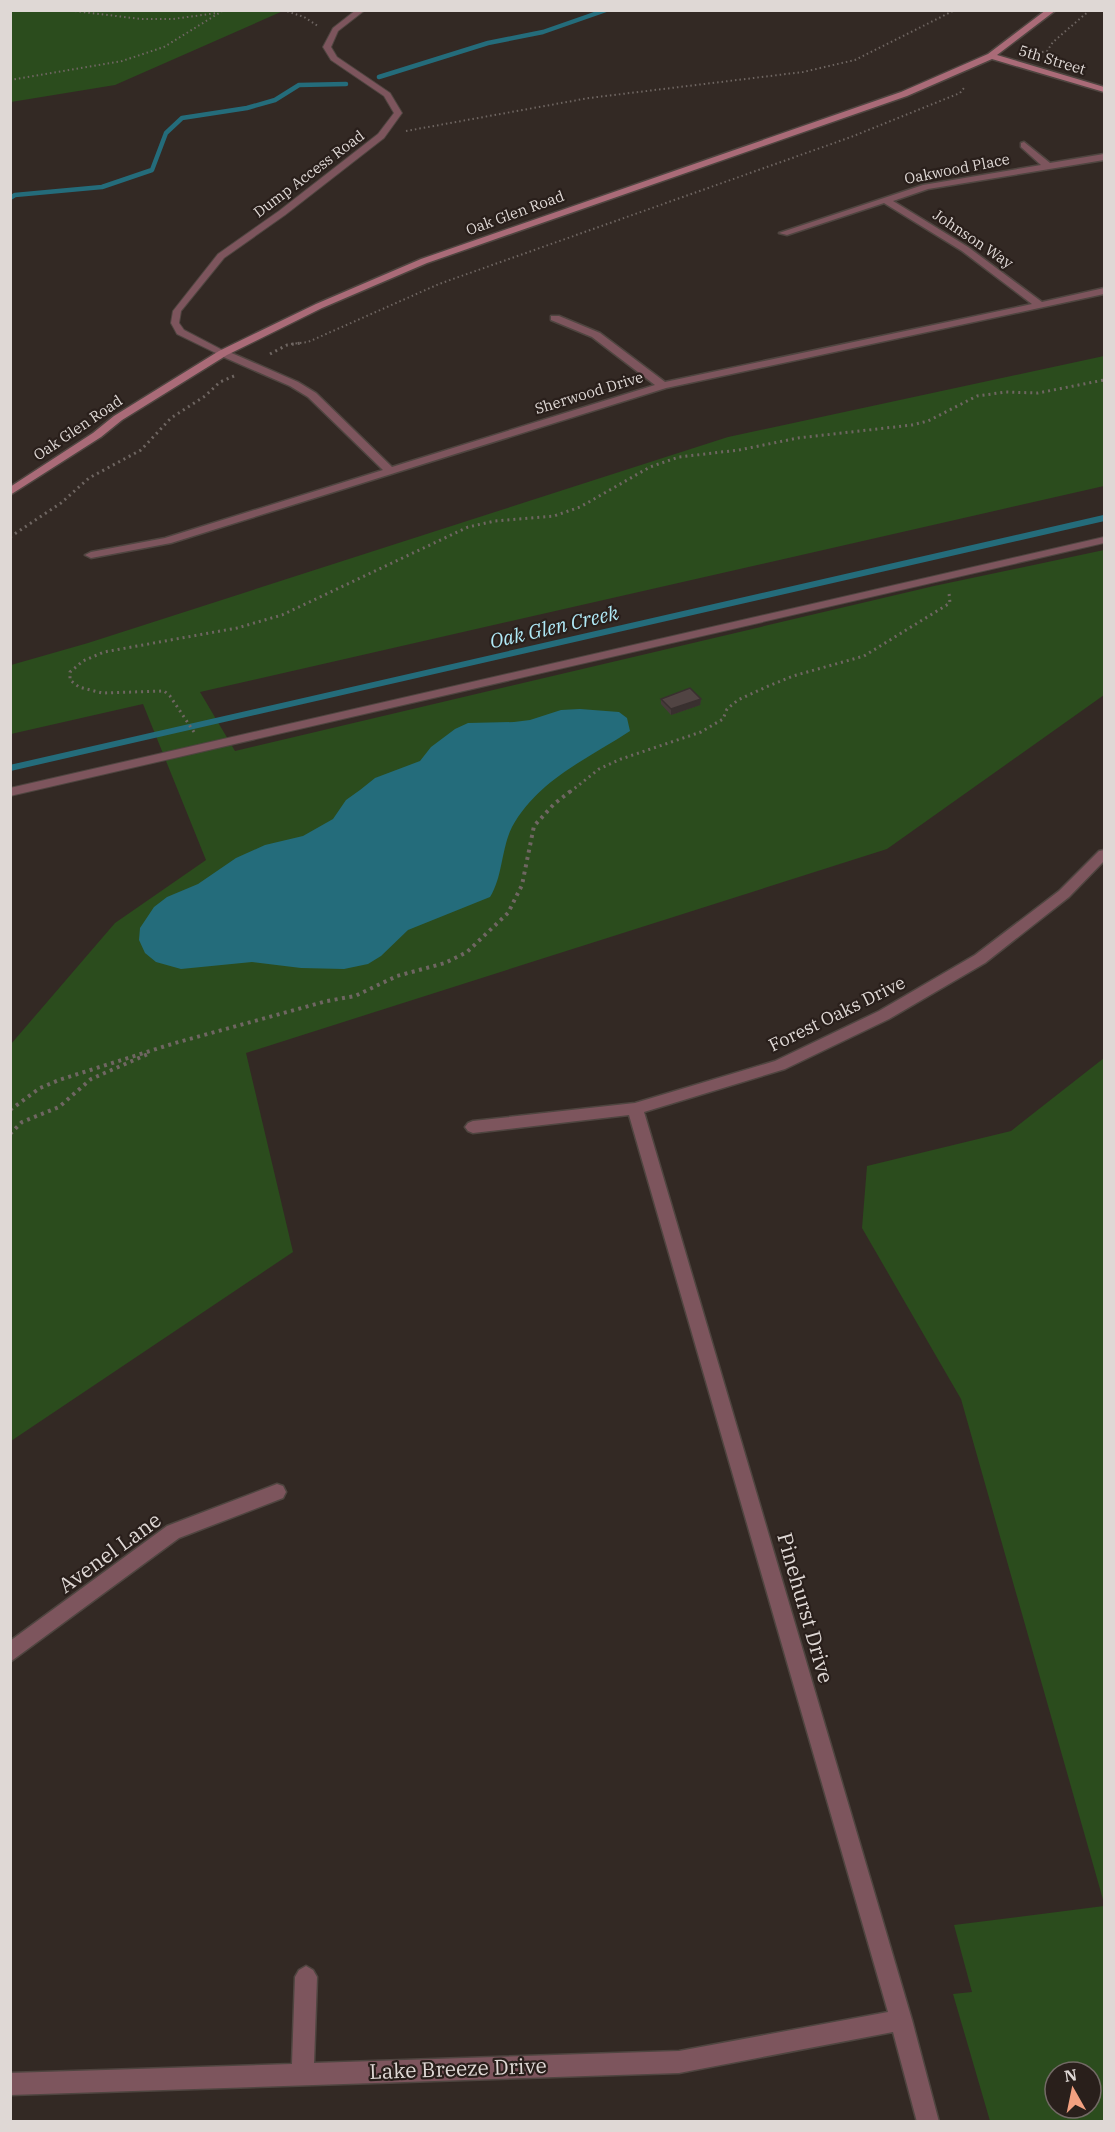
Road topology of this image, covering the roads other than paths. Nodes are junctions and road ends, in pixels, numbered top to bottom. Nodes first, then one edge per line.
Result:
1 (362, 10) edge
2 (1053, 10) edge
3 (991, 56) junction
4 (1104, 90) edge
5 (1024, 145) dead end
6 (1104, 157) edge
7 (1048, 166) junction
8 (885, 200) junction
9 (783, 233) dead end
10 (1104, 291) edge
11 (1041, 306) junction
12 (555, 318) dead end
13 (223, 354) junction
14 (663, 386) junction
15 (390, 471) junction
16 (10, 492) edge
17 (1104, 540) edge
18 (91, 555) dead end
19 (10, 792) edge
20 (1104, 854) edge
21 (635, 1108) junction
22 (473, 1127) dead end
23 (278, 1492) dead end
24 (10, 1653) edge
25 (306, 1977) dead end
26 (902, 2020) junction
27 (303, 2073) junction
28 (10, 2084) edge
29 (928, 2121) edge

1 - 13 lane, Dump Access Road
2 - 3 main road, Oak Glen Road
3 - 4 main road, 5th Street
3 - 13 main road, Oak Glen Road
5 - 7 street
6 - 7 street, Oakwood Place
7 - 8 street, Oakwood Place
8 - 9 street, Oakwood Place
8 - 11 street, Johnson Way
10 - 11 street, Sherwood Drive
11 - 14 street, Sherwood Drive
12 - 14 street
13 - 15 street
13 - 16 main road, Oak Glen Road
14 - 15 street, Sherwood Drive
15 - 18 street, Sherwood Drive
17 - 19 lane
20 - 21 street, Forest Oaks Drive
21 - 22 street, Forest Oaks Drive
21 - 26 street, Pinehurst Drive
23 - 24 street, Avenel Lane
25 - 27 street
26 - 27 street, Lake Breeze Drive
26 - 29 street, Pinehurst Drive
27 - 28 street, Lake Breeze Drive

